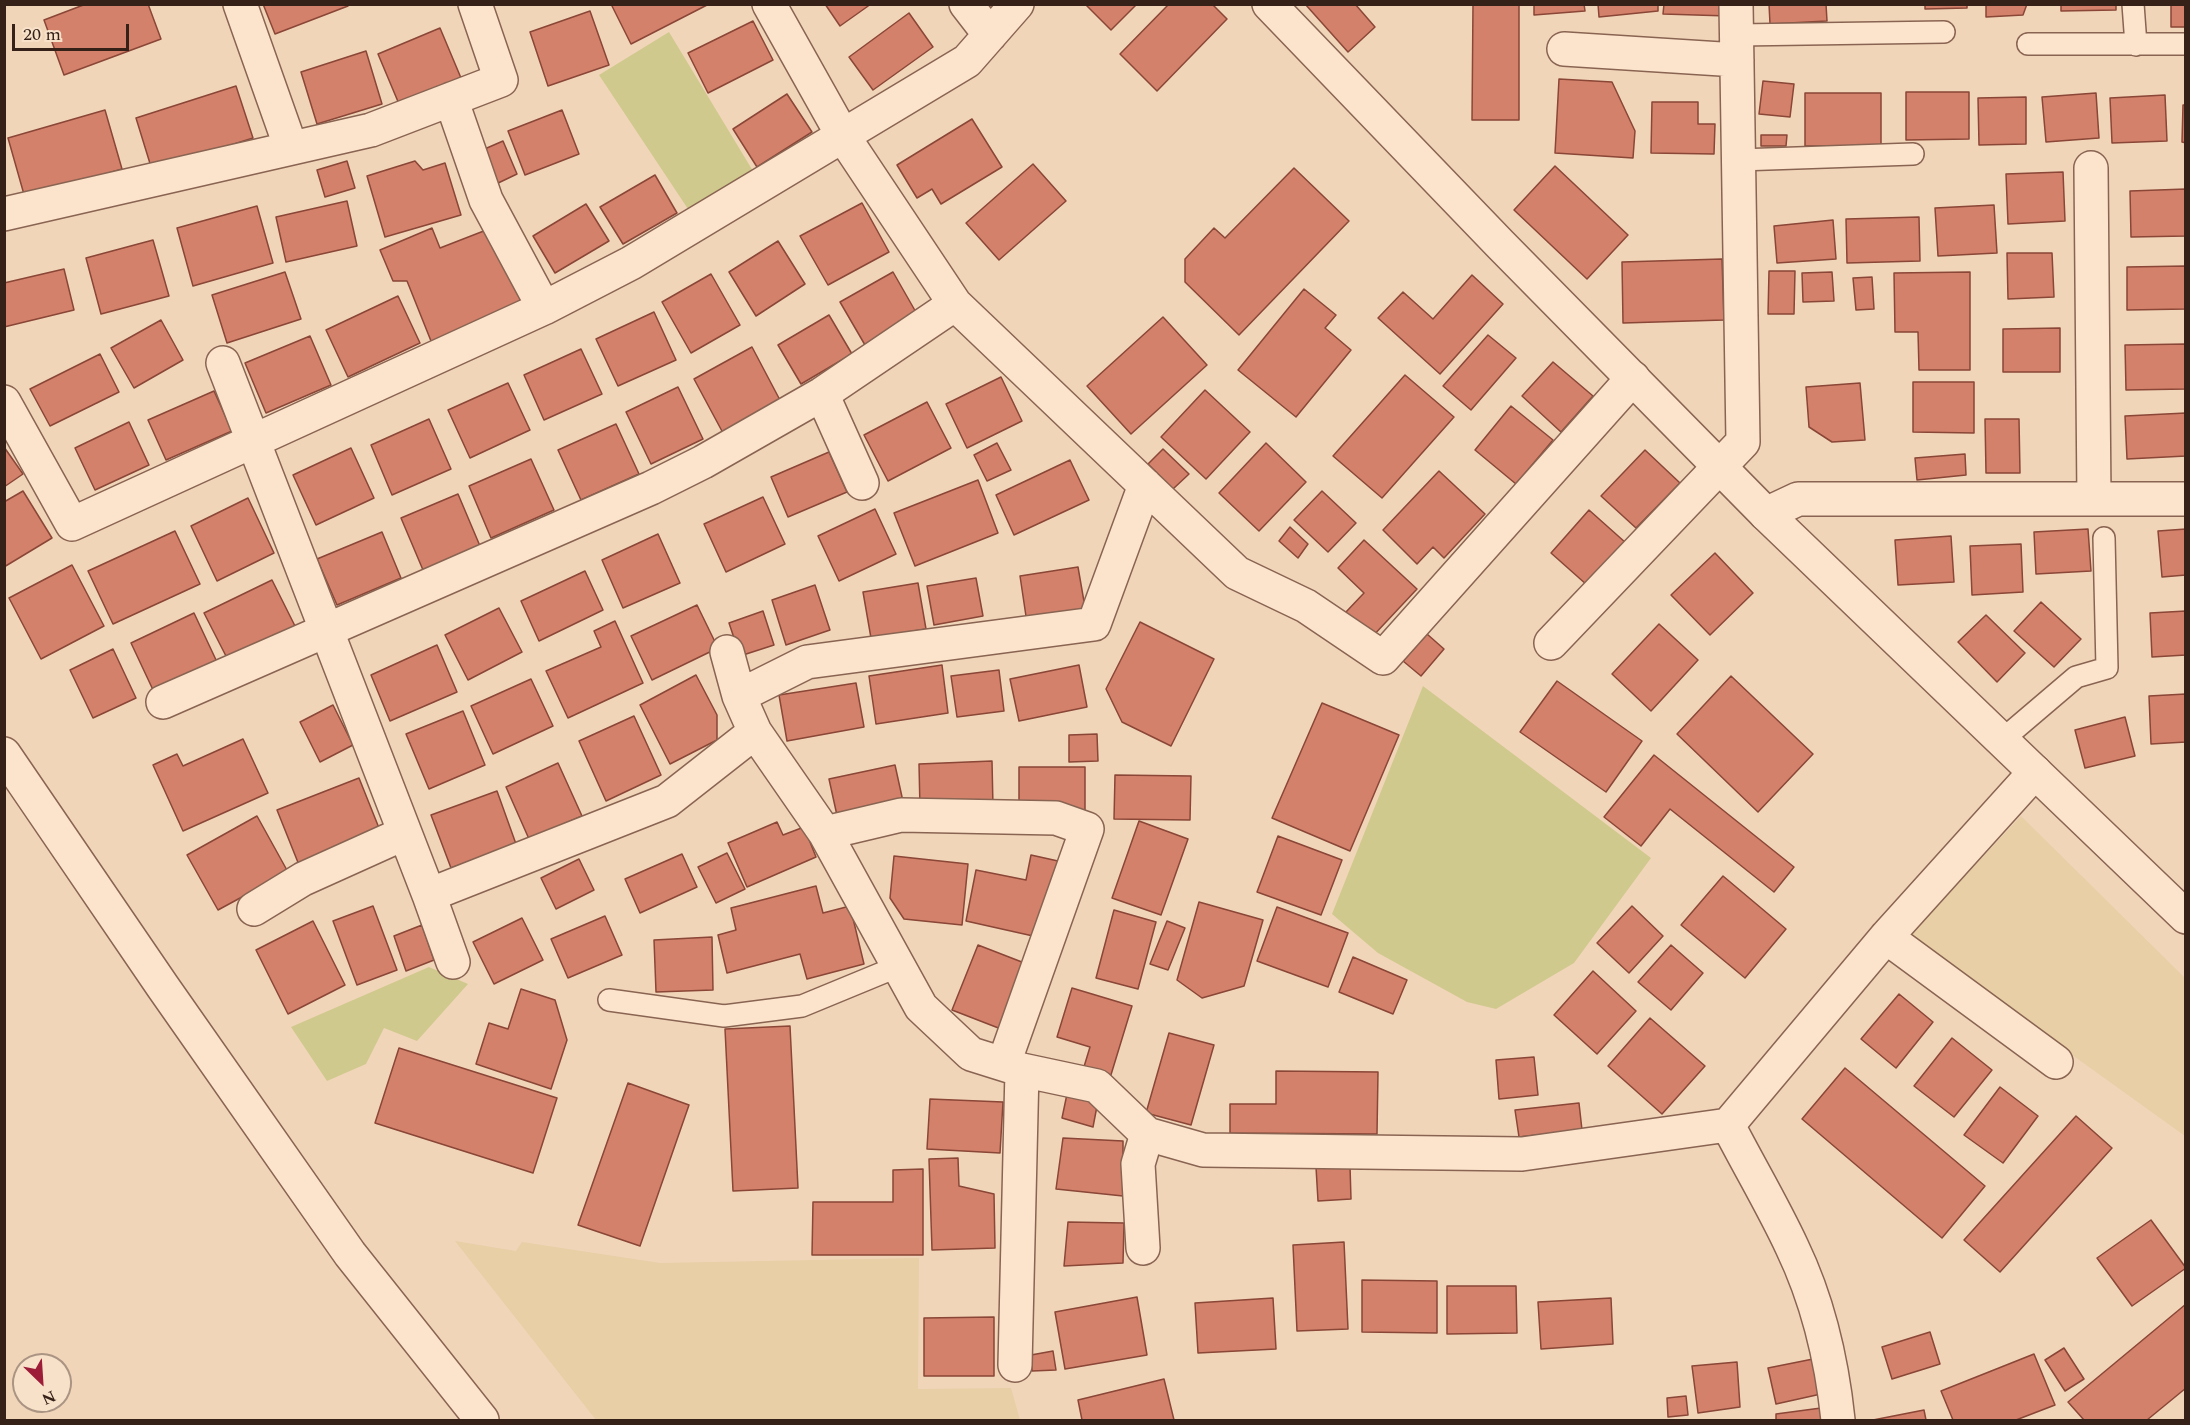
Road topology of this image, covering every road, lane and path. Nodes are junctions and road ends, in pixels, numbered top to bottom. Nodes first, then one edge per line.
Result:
1 (240, 4) edge
2 (475, 4) edge
3 (769, 4) edge
4 (966, 4) edge
5 (1017, 4) edge
6 (1269, 4) edge
7 (2133, 4) edge
8 (1944, 32) dead end
9 (1737, 33) edge
10 (990, 35) junction
11 (2028, 44) dead end
12 (2186, 44) edge
13 (2136, 45) junction
14 (1564, 49) dead end
15 (451, 99) junction
16 (843, 136) junction
17 (291, 148) junction
18 (1913, 154) dead end
19 (1738, 160) junction
20 (2091, 168) dead end
21 (4, 214) edge
22 (955, 304) junction
23 (544, 308) junction
24 (223, 363) dead end
25 (1633, 378) junction
26 (822, 394) junction
27 (4, 402) edge
28 (253, 442) junction
29 (1719, 466) junction
30 (862, 483) dead end
31 (1145, 485) junction
32 (2094, 499) junction
33 (2186, 499) edge
34 (1766, 514) junction
35 (2104, 538) dead end
36 (327, 630) junction
37 (1551, 643) dead end
38 (727, 652) dead end
39 (739, 696) junction
40 (164, 702) dead end
41 (755, 732) junction
42 (2002, 740) junction
43 (4, 754) edge
44 (2035, 772) junction
45 (405, 833) junction
46 (825, 833) junction
47 (429, 895) junction
48 (254, 909) dead end
49 (2186, 917) edge
50 (1886, 937) junction
51 (453, 962) dead end
52 (898, 966) junction
53 (609, 1000) dead end
54 (2056, 1062) dead end
55 (1013, 1067) junction
56 (1728, 1125) junction
57 (1147, 1134) junction
58 (1143, 1248) dead end
59 (1015, 1365) dead end
60 (482, 1420) edge
61 (1838, 1420) edge

1 - 17 street
2 - 15 street
3 - 16 street
4 - 10 street
5 - 10 street
6 - 25 street
7 - 13 lane
8 - 9 lane
9 - 14 street
9 - 19 street
10 - 16 street
11 - 13 lane
12 - 13 lane
15 - 17 street
15 - 23 street
16 - 22 street
16 - 23 street
17 - 21 street
18 - 19 lane
19 - 29 street
20 - 32 street
22 - 26 street
22 - 31 street
23 - 28 street
24 - 28 street
25 - 29 street
25 - 31 street
26 - 30 street
26 - 36 street
27 - 28 street
28 - 36 street
29 - 34 street
29 - 37 street
31 - 39 street
32 - 33 street
32 - 34 street
34 - 42 street
35 - 42 lane
36 - 40 street
36 - 45 street
38 - 39 street
39 - 41 street
41 - 46 street
41 - 47 street
42 - 44 street
43 - 60 street
44 - 49 street
44 - 50 street
45 - 47 street
45 - 48 street
46 - 52 street
46 - 55 street
47 - 51 street
50 - 54 street
50 - 56 street
52 - 53 lane
52 - 55 street
55 - 57 street
55 - 59 street
56 - 57 street
56 - 61 street
57 - 58 street

